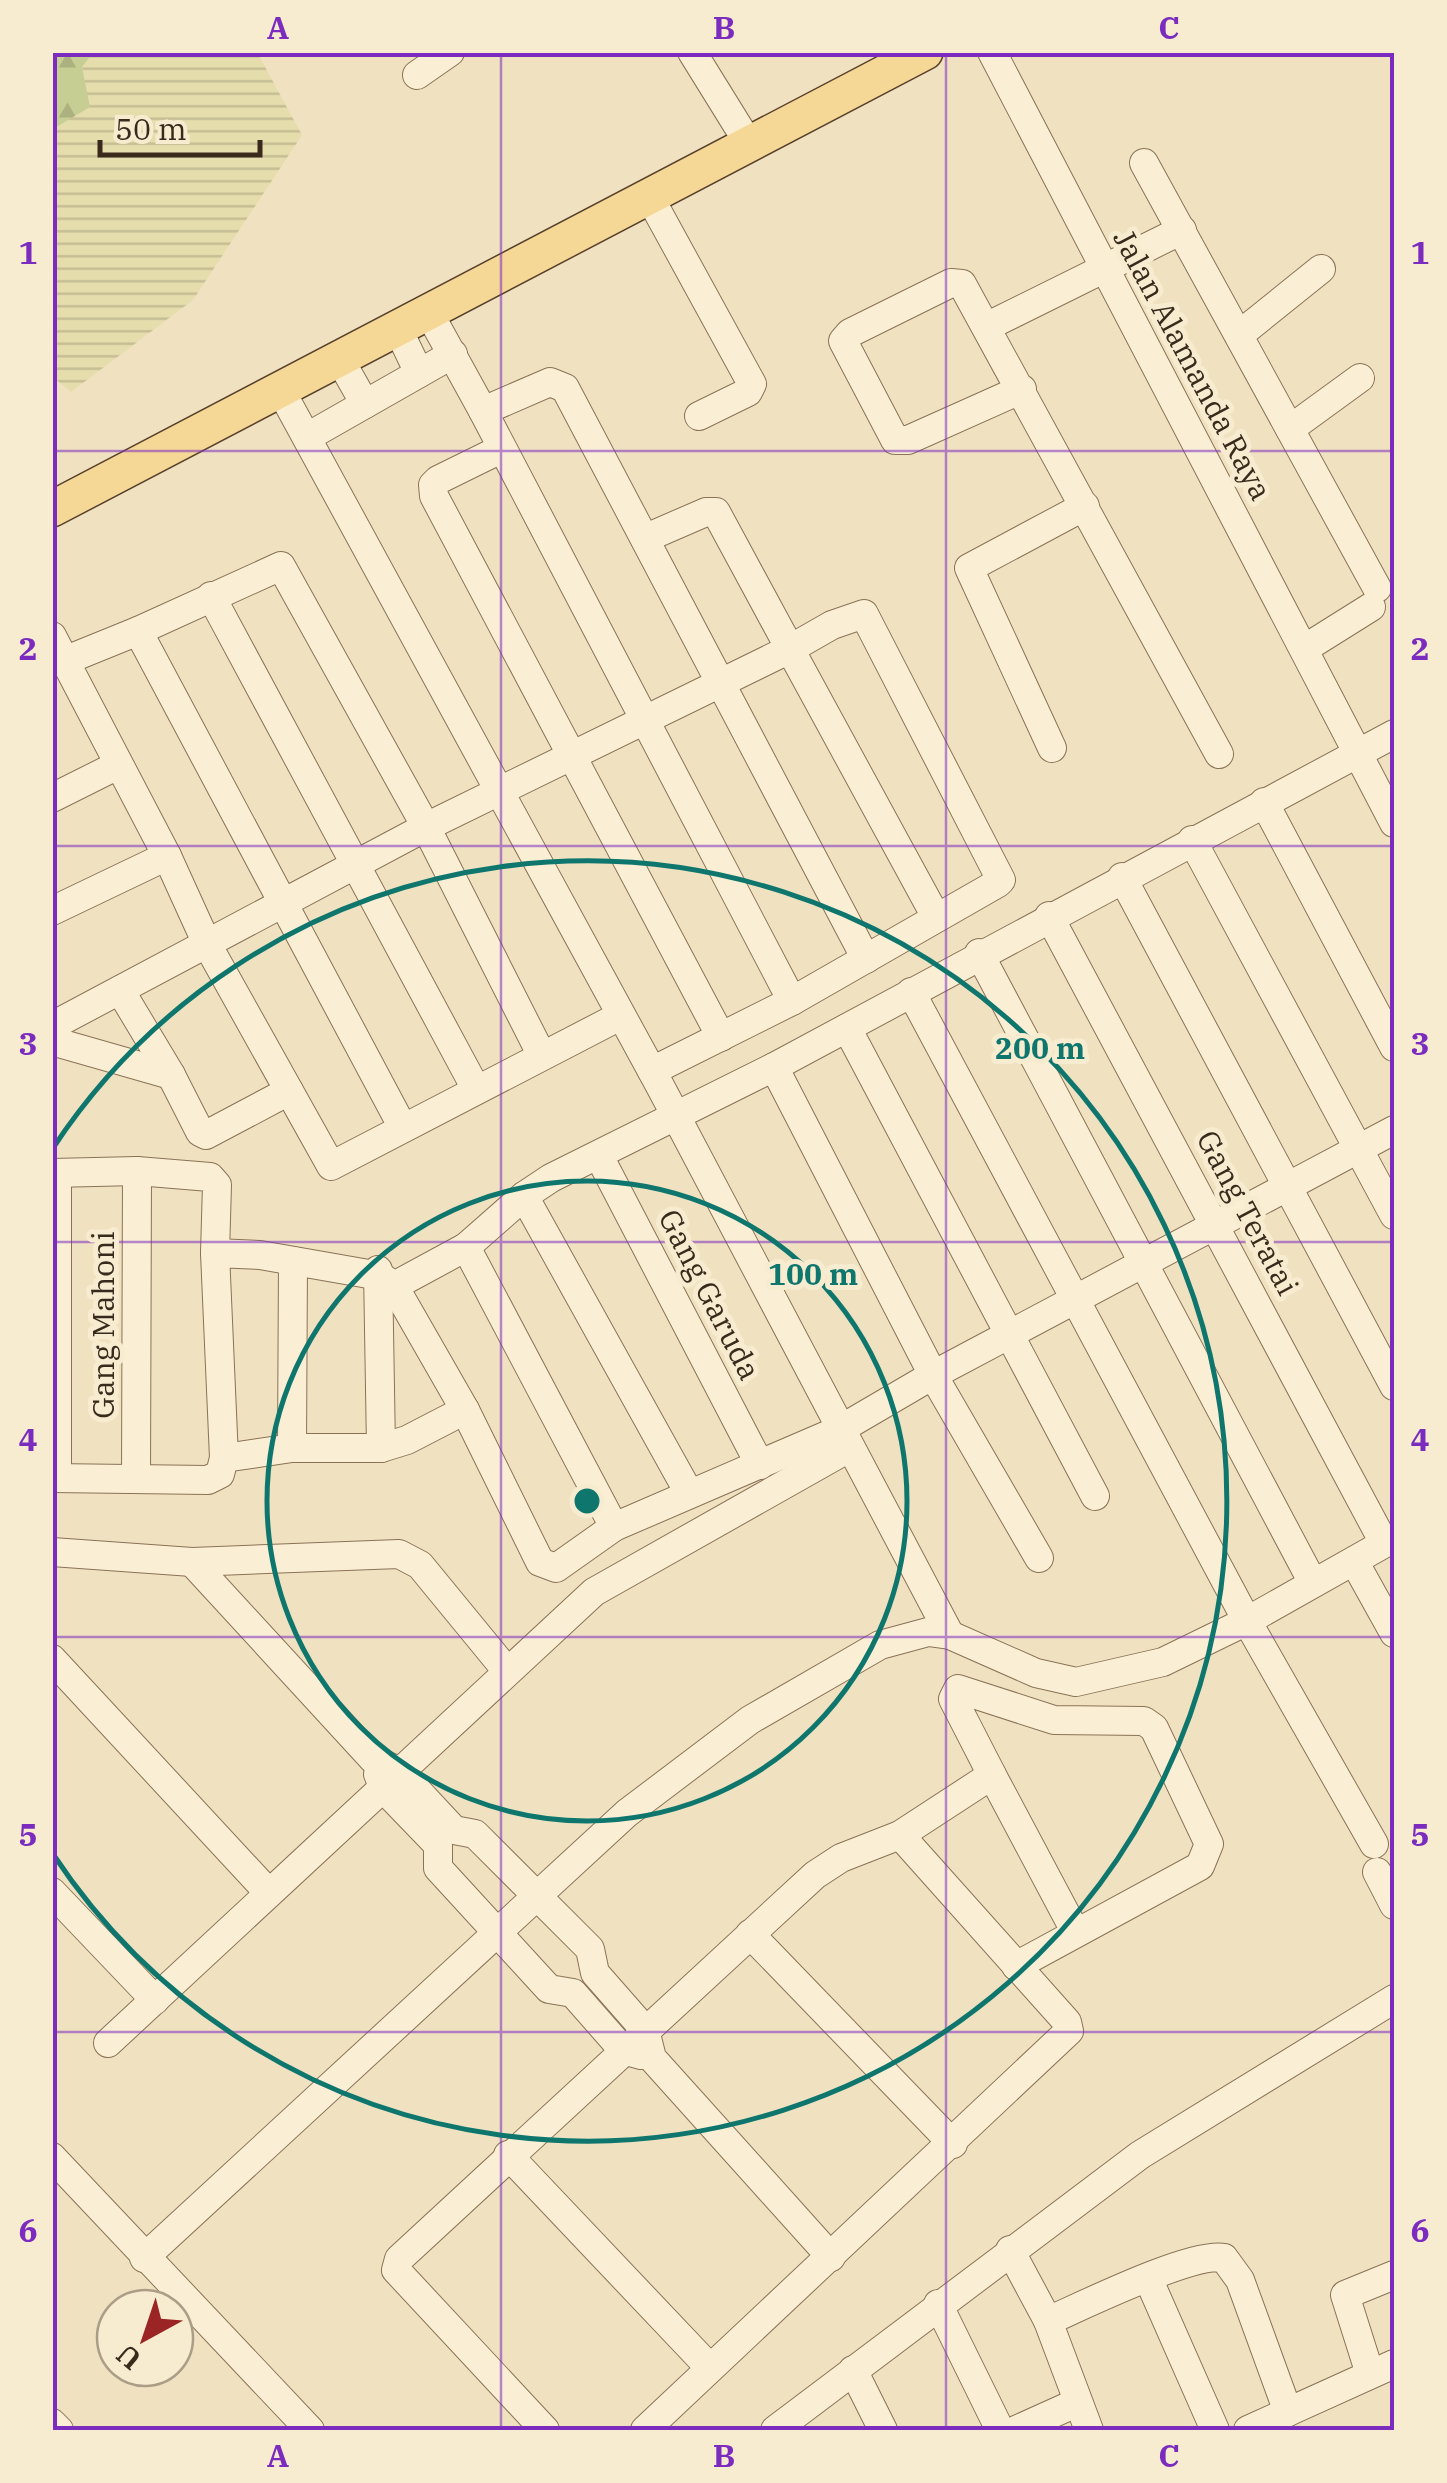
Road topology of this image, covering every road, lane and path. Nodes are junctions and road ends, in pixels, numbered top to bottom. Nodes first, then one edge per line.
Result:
1 (450, 52) edge
2 (692, 52) edge
3 (992, 52) edge
4 (910, 56) edge
5 (417, 75) dead end
6 (749, 144) junction
7 (1144, 162) dead end
8 (649, 196) junction
9 (1182, 230) junction
10 (1104, 268) junction
11 (1321, 269) dead end
12 (412, 319) junction
13 (988, 326) junction
14 (1239, 335) junction
15 (453, 354) junction
16 (340, 358) junction
17 (419, 373) junction
18 (1360, 378) dead end
19 (280, 389) junction
20 (1022, 390) junction
21 (365, 404) junction
22 (482, 411) junction
23 (698, 416) dead end
24 (1290, 429) junction
25 (309, 436) junction
26 (502, 449) junction
27 (1085, 506) junction
28 (52, 509) edge
29 (646, 538) junction
30 (212, 596) junction
31 (1384, 599) edge
32 (138, 631) junction
33 (790, 648) junction
34 (1304, 648) junction
35 (60, 664) edge
36 (718, 685) junction
37 (643, 719) junction
38 (1394, 734) edge
39 (1353, 744) junction
40 (1052, 748) dead end
41 (572, 754) junction
42 (1219, 754) dead end
43 (118, 764) junction
44 (496, 791) junction
45 (52, 798) edge
46 (1264, 802) junction
47 (1394, 822) edge
48 (426, 827) junction
49 (1192, 840) junction
50 (167, 856) junction
51 (356, 865) junction
52 (1122, 878) junction
53 (286, 904) junction
54 (52, 911) edge
55 (1049, 916) junction
56 (936, 917) junction
57 (207, 944) junction
58 (979, 953) junction
59 (866, 959) junction
60 (120, 990) junction
61 (911, 992) junction
62 (792, 1000) junction
63 (620, 1016) junction
64 (52, 1026) edge
65 (846, 1028) junction
66 (721, 1037) junction
67 (52, 1040) edge
68 (1394, 1046) edge
69 (541, 1054) junction
70 (774, 1067) junction
71 (171, 1075) junction
72 (476, 1089) junction
73 (289, 1091) junction
74 (665, 1095) junction
75 (402, 1126) junction
76 (1394, 1130) edge
77 (1359, 1148) junction
78 (599, 1156) junction
79 (137, 1171) junction
80 (55, 1173) edge
81 (1290, 1185) junction
82 (524, 1196) junction
83 (1394, 1215) edge
84 (1217, 1224) junction
85 (466, 1248) junction
86 (215, 1254) junction
87 (293, 1261) junction
88 (1143, 1263) junction
89 (384, 1277) junction
90 (1076, 1298) junction
91 (1008, 1336) junction
92 (933, 1375) junction
93 (1394, 1386) edge
94 (465, 1410) junction
95 (844, 1439) junction
96 (292, 1448) junction
97 (380, 1448) junction
98 (224, 1458) junction
99 (760, 1465) junction
100 (55, 1478) edge
101 (136, 1478) junction
102 (690, 1493) junction
103 (1095, 1496) dead end
104 (614, 1527) junction
105 (1389, 1540) edge
106 (52, 1552) edge
107 (1040, 1558) dead end
108 (1354, 1561) junction
109 (192, 1562) junction
110 (1313, 1583) junction
111 (1247, 1621) junction
112 (1394, 1633) edge
113 (950, 1635) junction
114 (52, 1659) edge
115 (507, 1671) junction
116 (992, 1775) junction
117 (392, 1781) junction
118 (900, 1836) junction
119 (446, 1837) junction
120 (52, 1892) edge
121 (269, 1893) junction
122 (536, 1894) junction
123 (1394, 1905) edge
124 (496, 1930) junction
125 (1076, 1933) junction
126 (750, 1934) junction
127 (1016, 1966) junction
128 (596, 1974) junction
129 (573, 1993) junction
130 (1394, 1999) edge
131 (154, 2000) junction
132 (645, 2030) junction
133 (108, 2043) dead end
134 (623, 2050) junction
135 (652, 2058) junction
136 (953, 2144) junction
137 (508, 2154) junction
138 (52, 2157) edge
139 (1010, 2250) junction
140 (831, 2257) junction
141 (144, 2258) junction
142 (1394, 2274) edge
143 (1148, 2278) junction
144 (938, 2304) junction
145 (1048, 2321) junction
146 (710, 2368) junction
147 (1382, 2369) edge
148 (853, 2370) junction
149 (1076, 2403) junction
150 (1288, 2412) junction
151 (52, 2423) edge
152 (59, 2430) edge
153 (310, 2430) edge
154 (545, 2430) edge
155 (645, 2430) edge
156 (776, 2430) edge
157 (883, 2430) edge
158 (1000, 2430) edge
159 (1016, 2430) edge
160 (1090, 2430) edge
161 (1214, 2430) edge
162 (1248, 2430) edge

1 - 5 street
2 - 6 street
3 - 10 street, Jalan Alamanda Raya
4 - 6 main road
6 - 8 main road
7 - 9 street
8 - 12 main road
8 - 23 street
9 - 10 street
9 - 14 street
10 - 13 street
10 - 34 street, Jalan Alamanda Raya
11 - 14 street
12 - 15 street
12 - 16 main road
12 - 17 street
13 - 20 street
13 - 20 street
14 - 24 street
15 - 17 street
15 - 22 street
16 - 19 main road
16 - 21 street
17 - 21 street
18 - 24 street
19 - 25 street
19 - 28 main road
20 - 27 street
21 - 25 street
22 - 26 street
22 - 29 street
24 - 31 street
25 - 44 street
26 - 37 street
26 - 41 street
27 - 40 street
27 - 42 street
29 - 33 street
29 - 36 street
30 - 32 street
30 - 48 street
30 - 51 street
31 - 34 street
32 - 35 street
32 - 53 street
33 - 36 street
33 - 56 street
33 - 56 street
34 - 39 street, Jalan Alamanda Raya
35 - 43 street
36 - 37 street
36 - 59 street
37 - 41 street
37 - 62 street
38 - 39 street
39 - 46 street
39 - 47 street, Jalan Alamanda Raya
41 - 44 street
41 - 66 street
43 - 45 street
43 - 50 street
44 - 48 street
44 - 63 street
46 - 49 street
46 - 68 street
48 - 51 street
48 - 69 street
49 - 52 street
49 - 77 street
50 - 54 street
50 - 57 street
51 - 53 street
51 - 72 street
52 - 55 street
52 - 81 street
53 - 57 street
53 - 75 street
55 - 58 street
55 - 84 street, Gang Teratai
56 - 59 street
57 - 60 street
57 - 73 street
58 - 61 street
58 - 88 street
59 - 62 street
60 - 64 street
60 - 71 street
61 - 65 street
61 - 90 street
62 - 66 street
63 - 69 street
63 - 74 street
65 - 70 street
65 - 91 street
66 - 74 street
67 - 71 street
69 - 72 street
70 - 74 street
70 - 92 street
71 - 73 street
72 - 75 street
73 - 75 street
74 - 78 street
74 - 95 street
76 - 77 street
77 - 81 street
77 - 83 street
78 - 82 street
78 - 99 street, Gang Garuda
79 - 80 street
79 - 86 street
79 - 101 street, Gang Mahoni
80 - 100 street
81 - 84 street
81 - 93 street
82 - 85 street
82 - 102 street
84 - 88 street
84 - 105 street, Gang Teratai
85 - 89 street
85 - 104 street
86 - 87 street
86 - 98 street
87 - 89 street
87 - 96 street
88 - 90 street
88 - 110 street
89 - 94 street
89 - 97 street
90 - 91 street
90 - 111 street
91 - 92 street
91 - 103 street
92 - 95 street
92 - 107 street
94 - 97 street
94 - 104 street
95 - 99 street
95 - 113 street
95 - 115 street
96 - 97 street
96 - 98 street
98 - 101 street
99 - 102 street
100 - 101 street
102 - 104 street
105 - 108 street
106 - 109 street
108 - 110 street
108 - 112 street
109 - 115 street
109 - 117 street
110 - 111 street
111 - 113 street
111 - 123 street
113 - 122 street
114 - 121 street
115 - 117 street
116 - 118 street
116 - 125 street
116 - 125 street
117 - 119 street
117 - 121 street
118 - 126 street
118 - 127 street
119 - 122 street
119 - 124 street
120 - 131 street
121 - 131 street
122 - 124 street
122 - 128 street
124 - 129 street
124 - 141 street
125 - 127 street
126 - 132 street
126 - 136 street
127 - 136 street
128 - 129 street
128 - 132 street
129 - 134 street
130 - 139 street
131 - 133 street
132 - 134 street
132 - 135 street
134 - 135 street
134 - 137 street
135 - 140 street
136 - 140 street
137 - 146 street
137 - 154 street
138 - 141 street
139 - 144 street
139 - 145 street
140 - 146 street
141 - 153 street
142 - 147 street
143 - 145 street
143 - 150 street
143 - 161 street
144 - 148 street
144 - 158 street
145 - 149 street
146 - 155 street
147 - 150 street
148 - 156 street
148 - 157 street
149 - 159 street
149 - 160 street
150 - 162 street
151 - 152 street

